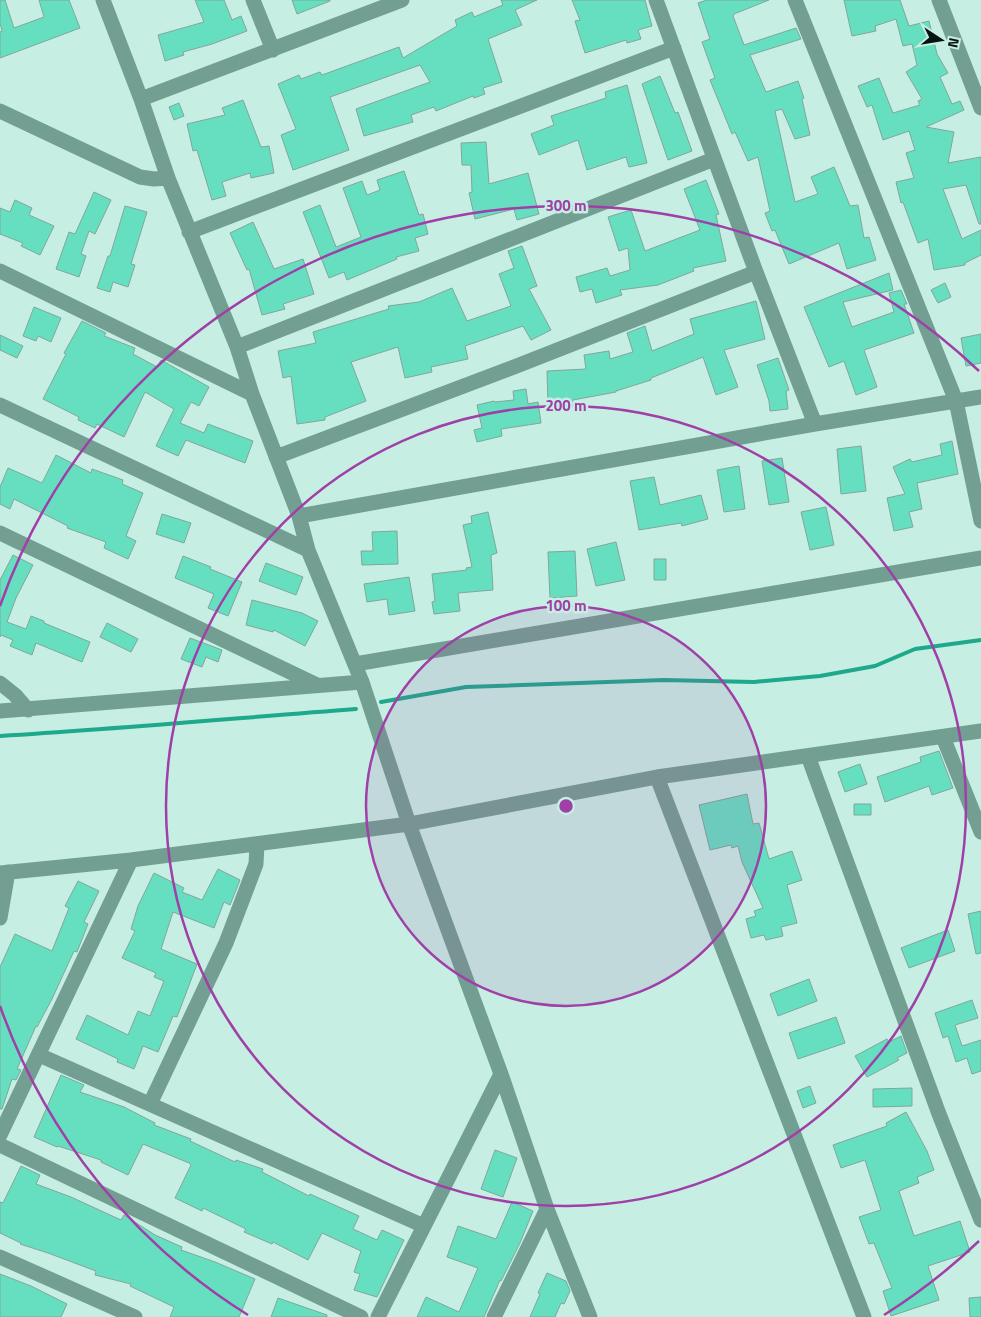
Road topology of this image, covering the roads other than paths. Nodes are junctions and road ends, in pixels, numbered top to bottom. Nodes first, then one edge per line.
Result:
1 (104, 0) edge
2 (253, 0) edge
3 (656, 0) edge
4 (795, 0) edge
5 (939, 0) edge
6 (394, 1) edge
7 (674, 48) junction
8 (273, 50) junction
9 (141, 99) junction
10 (981, 108) edge
11 (0, 111) edge
12 (714, 159) junction
13 (168, 178) junction
14 (189, 232) junction
15 (0, 271) edge
16 (756, 272) junction
17 (237, 348) junction
18 (252, 394) junction
19 (981, 397) edge
20 (956, 401) junction
21 (0, 405) edge
22 (815, 424) junction
23 (276, 457) junction
24 (299, 516) junction
25 (981, 521) edge
26 (0, 533) edge
27 (308, 550) junction
28 (981, 558) edge
29 (355, 664) junction
30 (280, 667) junction
31 (362, 682) junction
32 (0, 683) edge
33 (319, 686) junction
34 (287, 689) junction
35 (28, 710) junction
36 (0, 711) edge
37 (981, 730) edge
38 (943, 737) junction
39 (808, 756) junction
40 (657, 777) junction
41 (409, 824) junction
42 (981, 832) edge
43 (257, 844) junction
44 (131, 860) junction
45 (4, 872) edge
46 (0, 918) edge
47 (39, 1055) junction
48 (501, 1074) junction
49 (150, 1104) junction
50 (0, 1135) edge
51 (0, 1145) edge
52 (547, 1209) junction
53 (981, 1220) edge
54 (424, 1226) junction
55 (0, 1257) edge
56 (135, 1317) edge
57 (361, 1317) edge
58 (378, 1317) edge
59 (494, 1317) edge
60 (590, 1317) edge
61 (864, 1317) edge

1 - 9 street
2 - 8 street
3 - 7 street
4 - 20 street
5 - 10 street
6 - 8 street
7 - 12 street
7 - 14 street
8 - 9 street
9 - 13 street
11 - 13 street
12 - 16 street
12 - 17 street
13 - 14 street
14 - 17 street
15 - 18 street
16 - 22 street
16 - 23 street
17 - 18 street
18 - 23 street
19 - 20 street
20 - 22 street
20 - 25 street
21 - 27 street
22 - 24 street
23 - 24 street
24 - 27 street
26 - 30 street
27 - 29 street
28 - 29 street
29 - 31 street
30 - 33 street
30 - 34 street
31 - 33 street
31 - 41 street
32 - 35 street
33 - 34 street
34 - 35 street
35 - 36 street
37 - 38 street
38 - 39 street
38 - 42 street
39 - 40 street
39 - 53 street
40 - 41 street
40 - 61 street
41 - 43 street
41 - 48 street
43 - 44 street
43 - 49 street
44 - 45 street
44 - 47 street
45 - 46 street
47 - 49 street
47 - 50 street
48 - 52 street
48 - 54 street
49 - 54 street
51 - 57 street
52 - 59 street
52 - 60 street
54 - 58 street
55 - 56 street

